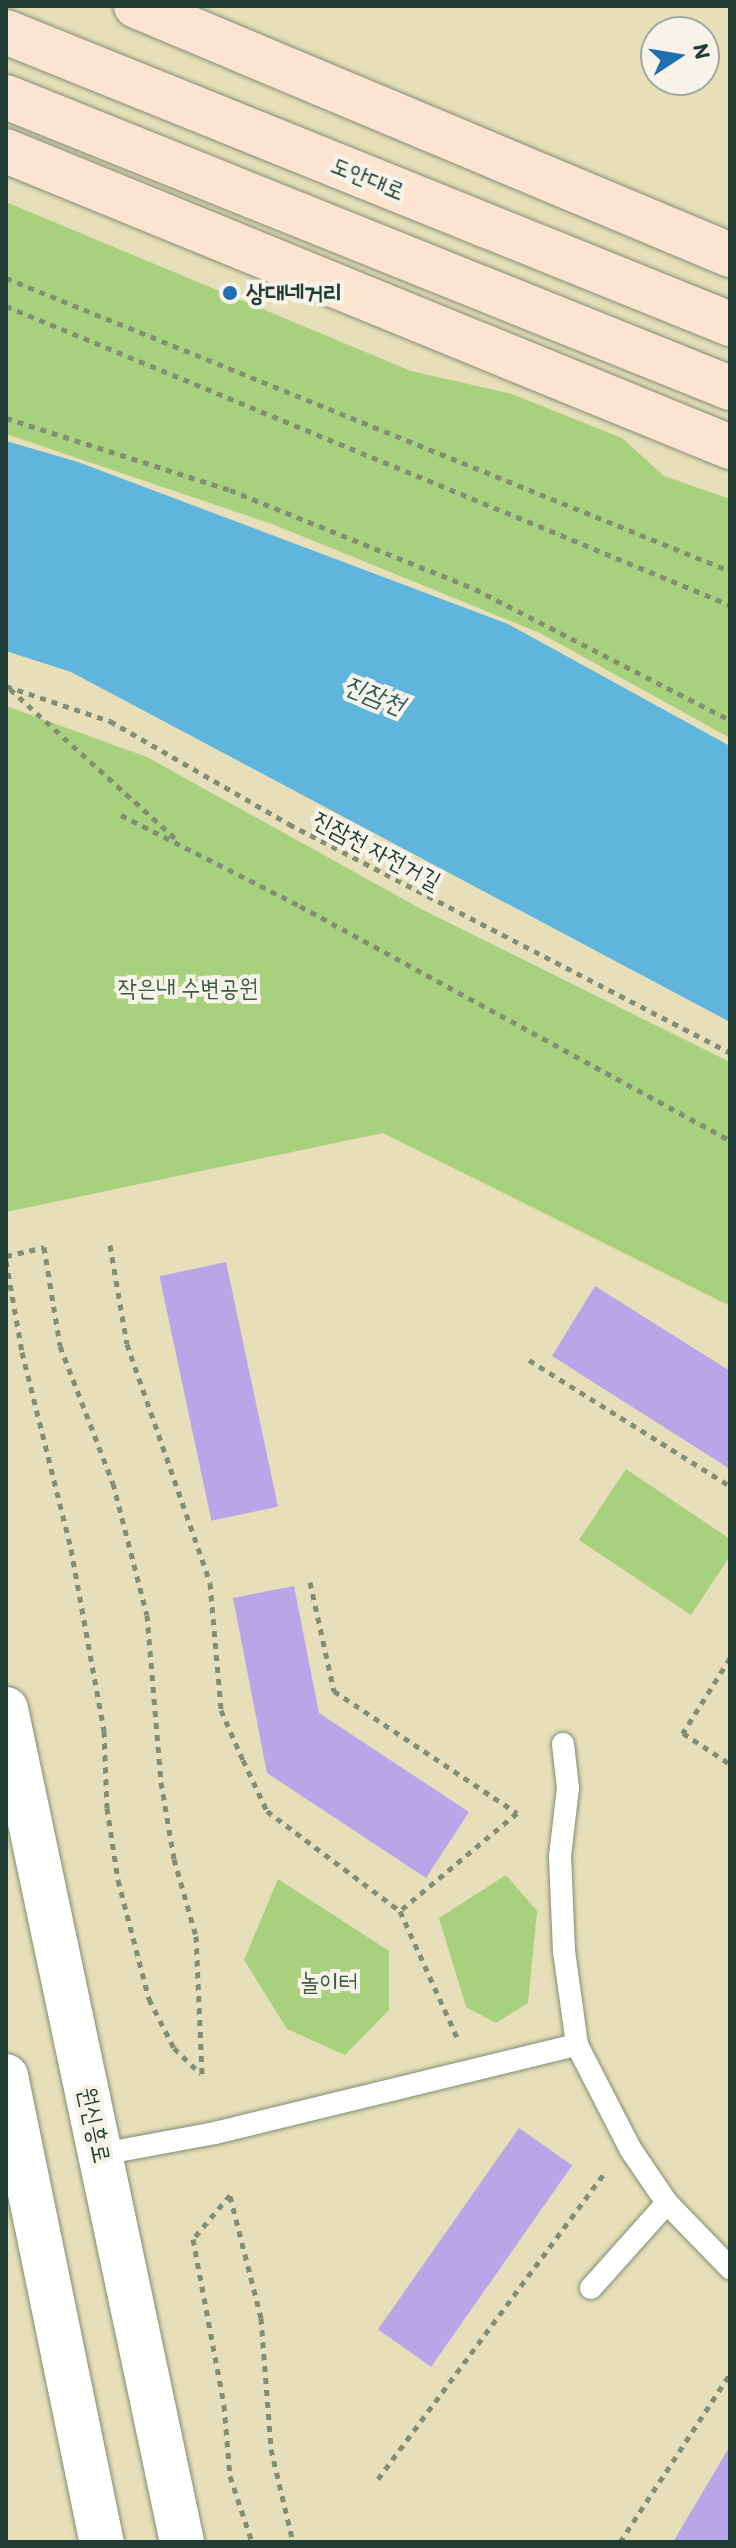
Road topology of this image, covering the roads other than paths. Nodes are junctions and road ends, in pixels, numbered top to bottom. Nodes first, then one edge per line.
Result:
1 (136, 6) edge
2 (6, 32) edge
3 (6, 97) edge
4 (6, 151) edge
5 (730, 255) edge
6 (730, 324) edge
7 (730, 388) edge
8 (730, 447) edge
9 (6, 1709) edge
10 (563, 1744) dead end
11 (577, 2045) junction
12 (6, 2076) edge
13 (102, 2154) junction
14 (667, 2203) junction
15 (730, 2268) edge
16 (591, 2288) dead end
17 (102, 2542) edge
18 (182, 2542) edge

1 - 5 main road
2 - 6 main road, 도안대로
3 - 7 main road
4 - 8 main road
9 - 13 street, 원신흥로
10 - 11 lane
11 - 13 lane
11 - 14 lane
12 - 17 street
13 - 18 street, 원신흥로
14 - 15 lane
14 - 16 lane

